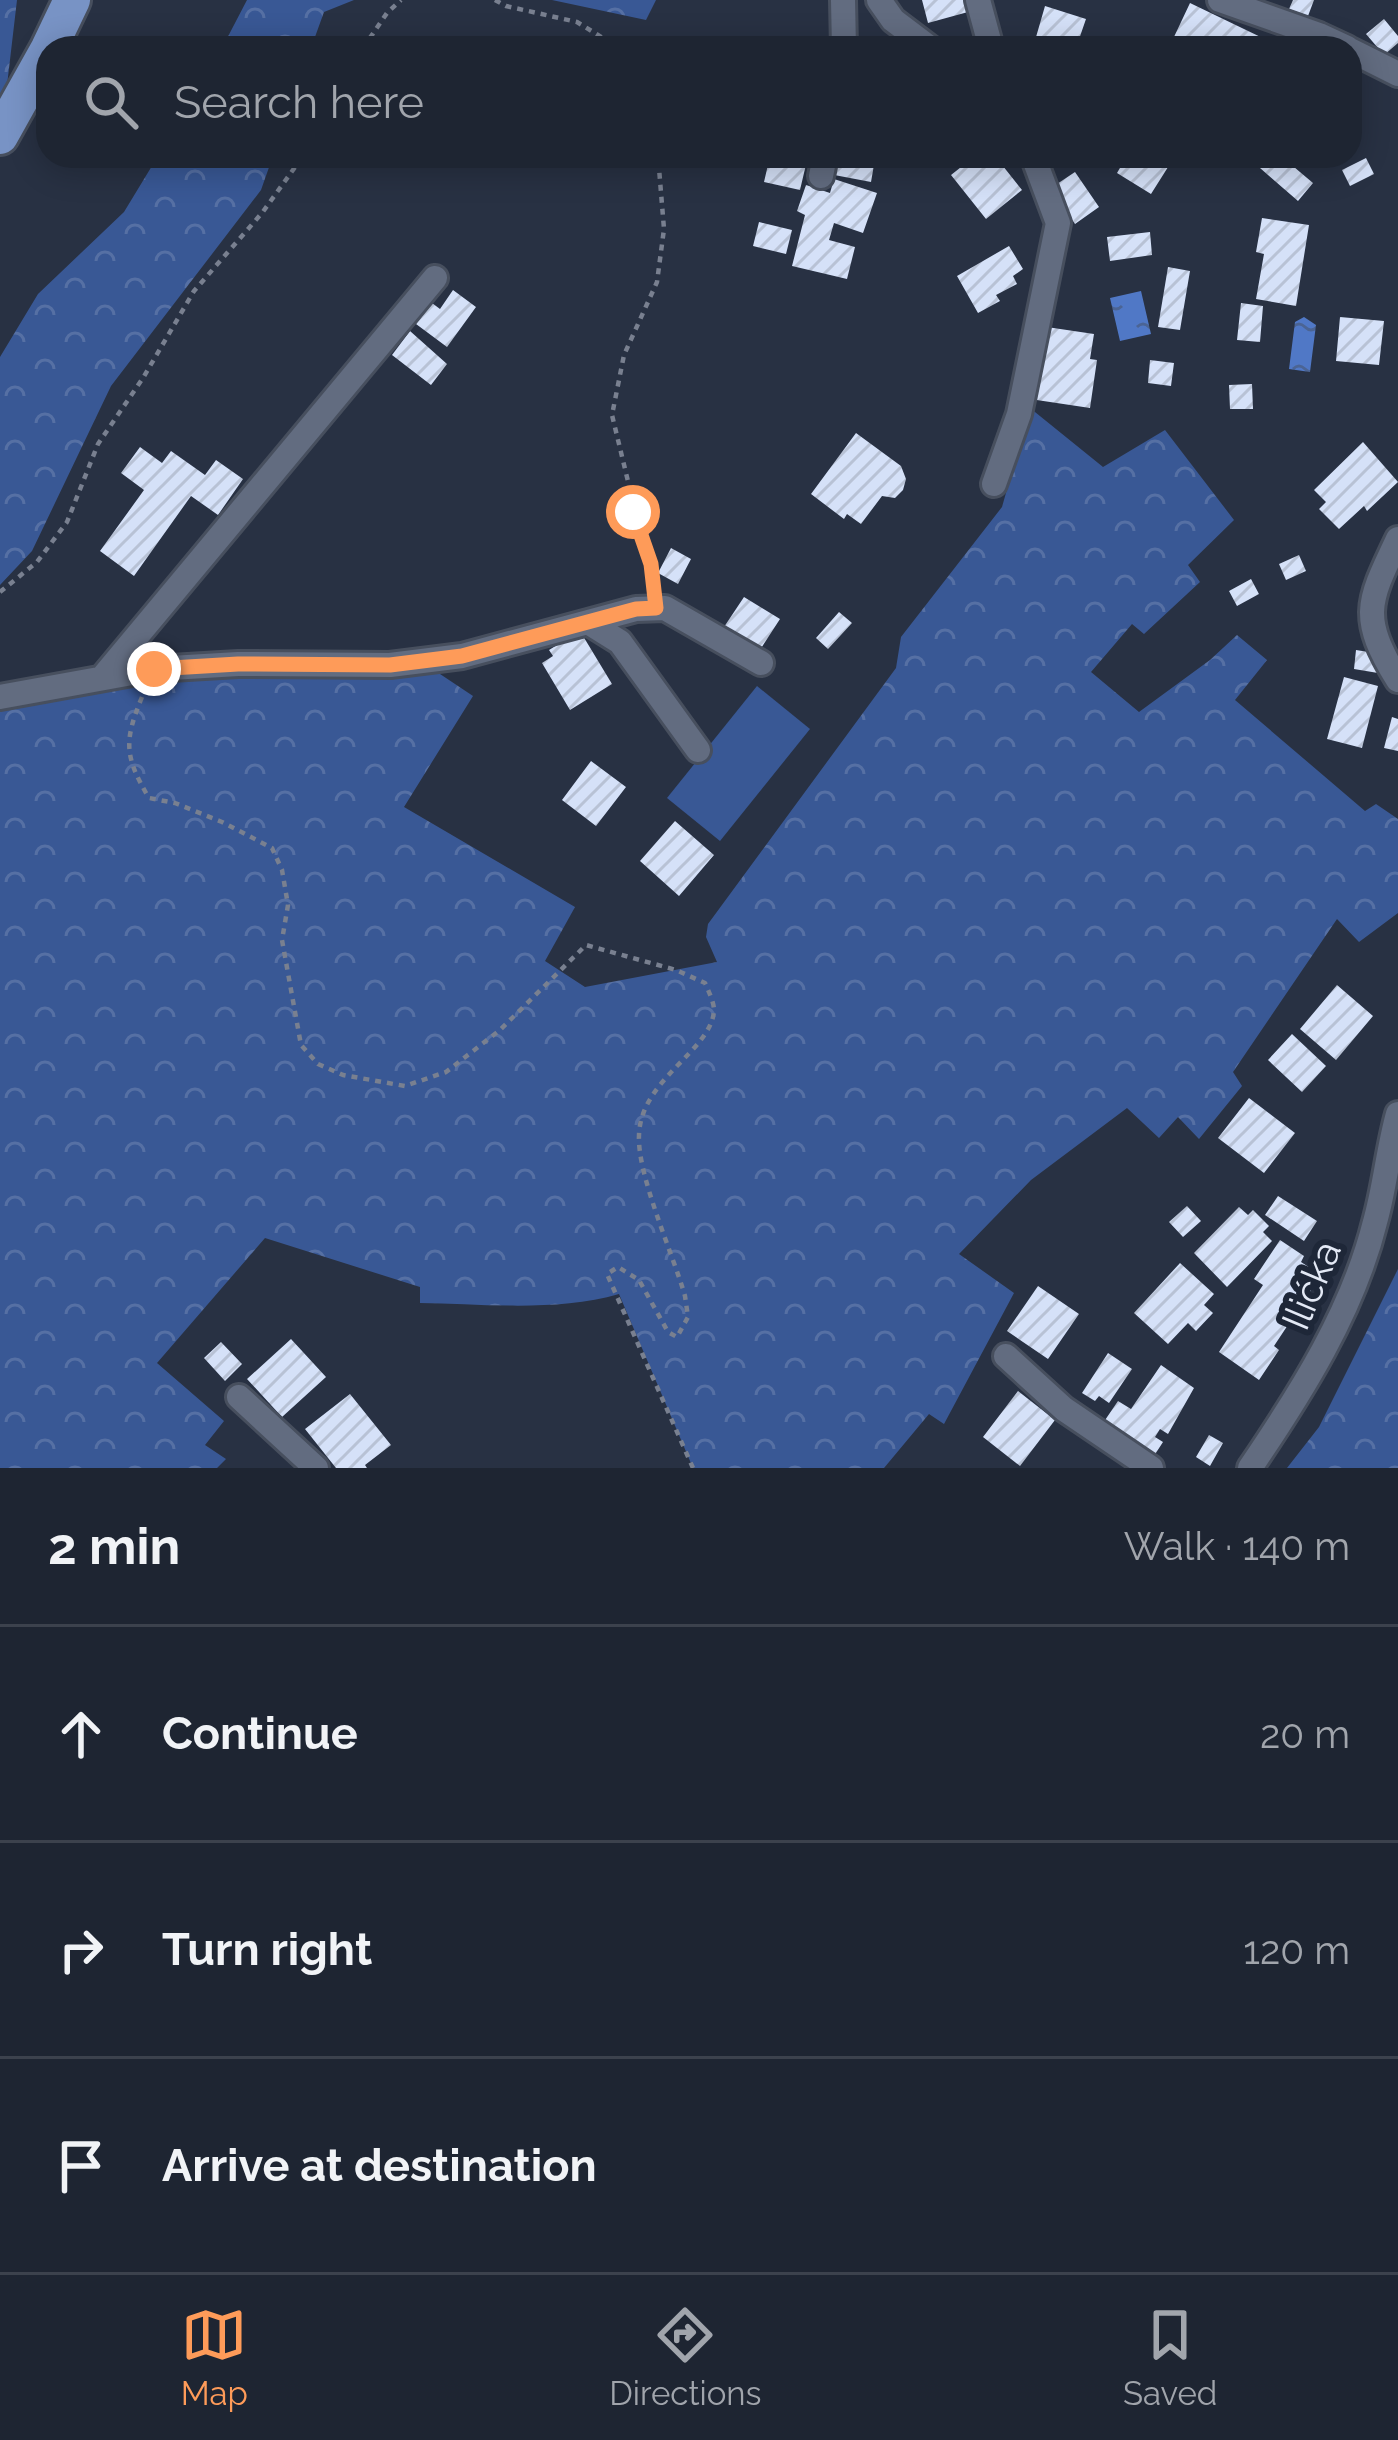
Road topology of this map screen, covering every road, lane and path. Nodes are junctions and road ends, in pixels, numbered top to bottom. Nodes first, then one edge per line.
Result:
1 (72, 0) edge
2 (401, 0) edge
3 (495, 0) edge
4 (843, 0) edge
5 (879, 0) edge
6 (978, 0) edge
7 (1220, 0) edge
8 (55, 36) edge
9 (371, 36) edge
10 (600, 36) edge
11 (844, 36) edge
12 (914, 36) edge
13 (988, 36) edge
14 (1303, 36) edge
15 (1362, 58) edge
16 (36, 72) edge
17 (1397, 80) edge
18 (0, 136) edge
19 (294, 168) edge
20 (659, 168) edge
21 (1037, 168) edge
22 (435, 278) dead end
23 (994, 484) dead end
24 (1398, 539) edge
25 (0, 592) edge
26 (656, 608) junction
27 (588, 622) junction
28 (760, 663) dead end
29 (154, 669) junction
30 (102, 678) junction
31 (1398, 680) edge
32 (0, 697) edge
33 (698, 750) dead end
34 (1398, 1114) edge
35 (1006, 1356) dead end
36 (239, 1397) dead end
37 (316, 1468) edge
38 (693, 1468) edge
39 (1151, 1468) edge
40 (1250, 1468) edge

1 - 8 main road
2 - 9 path
3 - 10 path
4 - 11 street
5 - 12 street
6 - 13 street
7 - 14 street
15 - 17 street
16 - 18 main road
19 - 25 path
20 - 26 path
21 - 23 street
22 - 30 street
24 - 31 street
26 - 27 street
26 - 28 street
27 - 29 street
27 - 33 street
29 - 30 street
29 - 38 path
30 - 32 street
34 - 40 street, Ilićka
35 - 39 street
36 - 37 street

